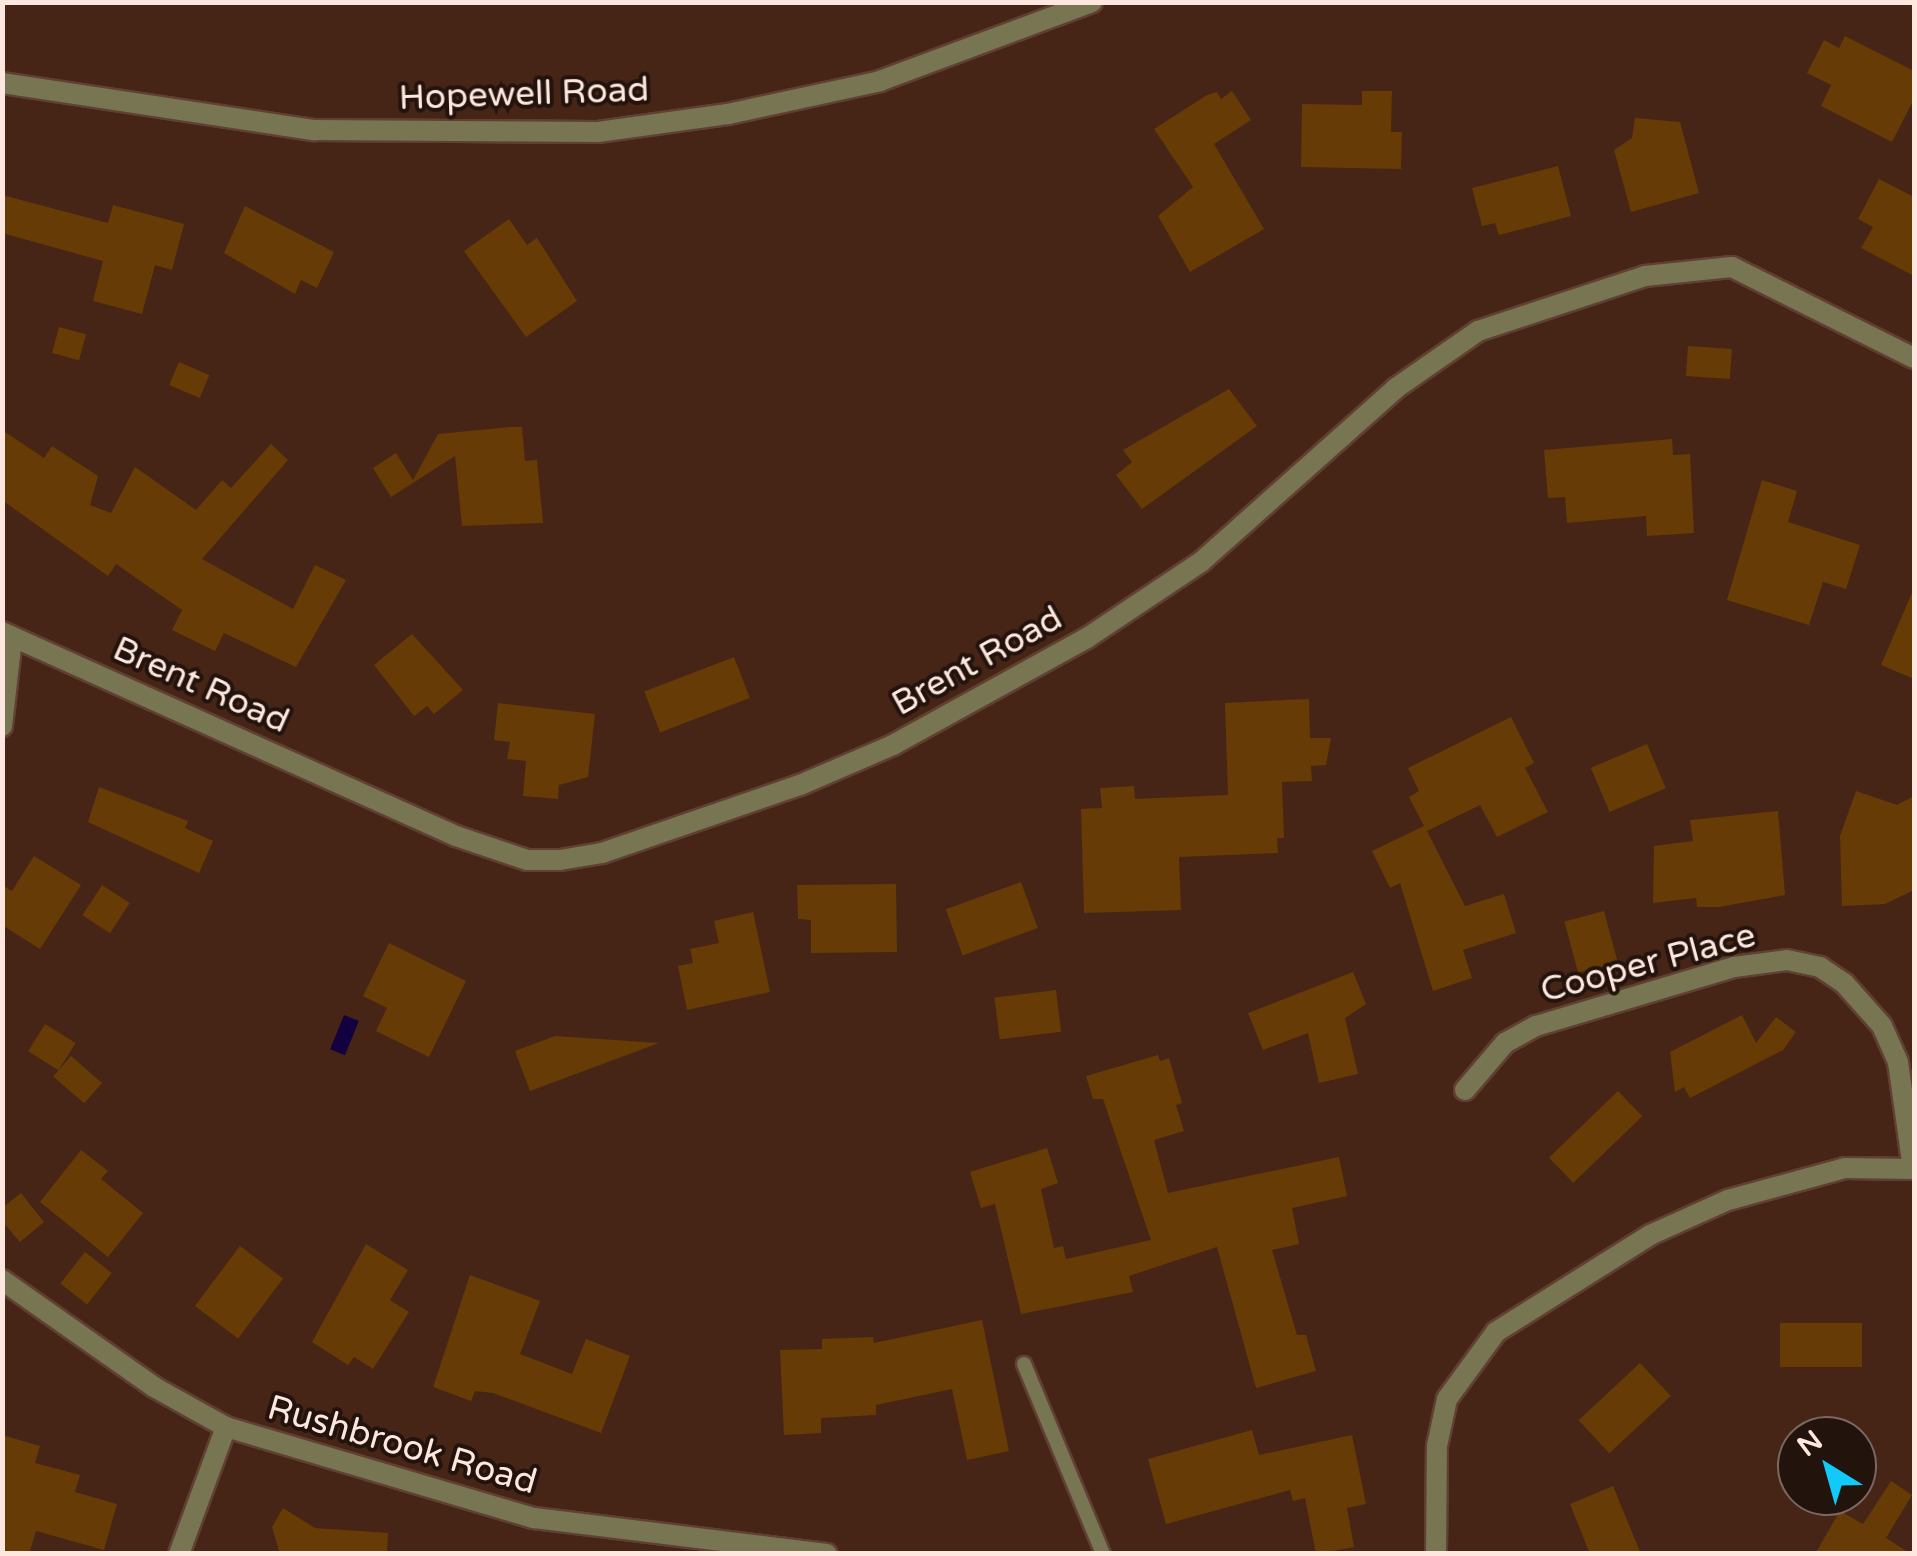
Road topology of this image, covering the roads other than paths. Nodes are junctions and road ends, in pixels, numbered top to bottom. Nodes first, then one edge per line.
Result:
1 (1092, 2) edge
2 (2, 83) edge
3 (1914, 358) edge
4 (7, 635) edge
5 (2, 726) edge
6 (1465, 1090) dead end
7 (1914, 1169) edge
8 (2, 1280) edge
9 (1024, 1364) dead end
10 (226, 1426) junction
11 (179, 1554) edge
12 (826, 1554) edge
13 (1103, 1554) edge
14 (1436, 1554) edge

1 - 2 street, Hopewell Road
3 - 4 street, Brent Road
4 - 5 street
6 - 7 street, Cooper Place
7 - 14 street
8 - 10 street, Rushbrook Road
9 - 13 lane
10 - 11 street
10 - 12 street, Rushbrook Road

